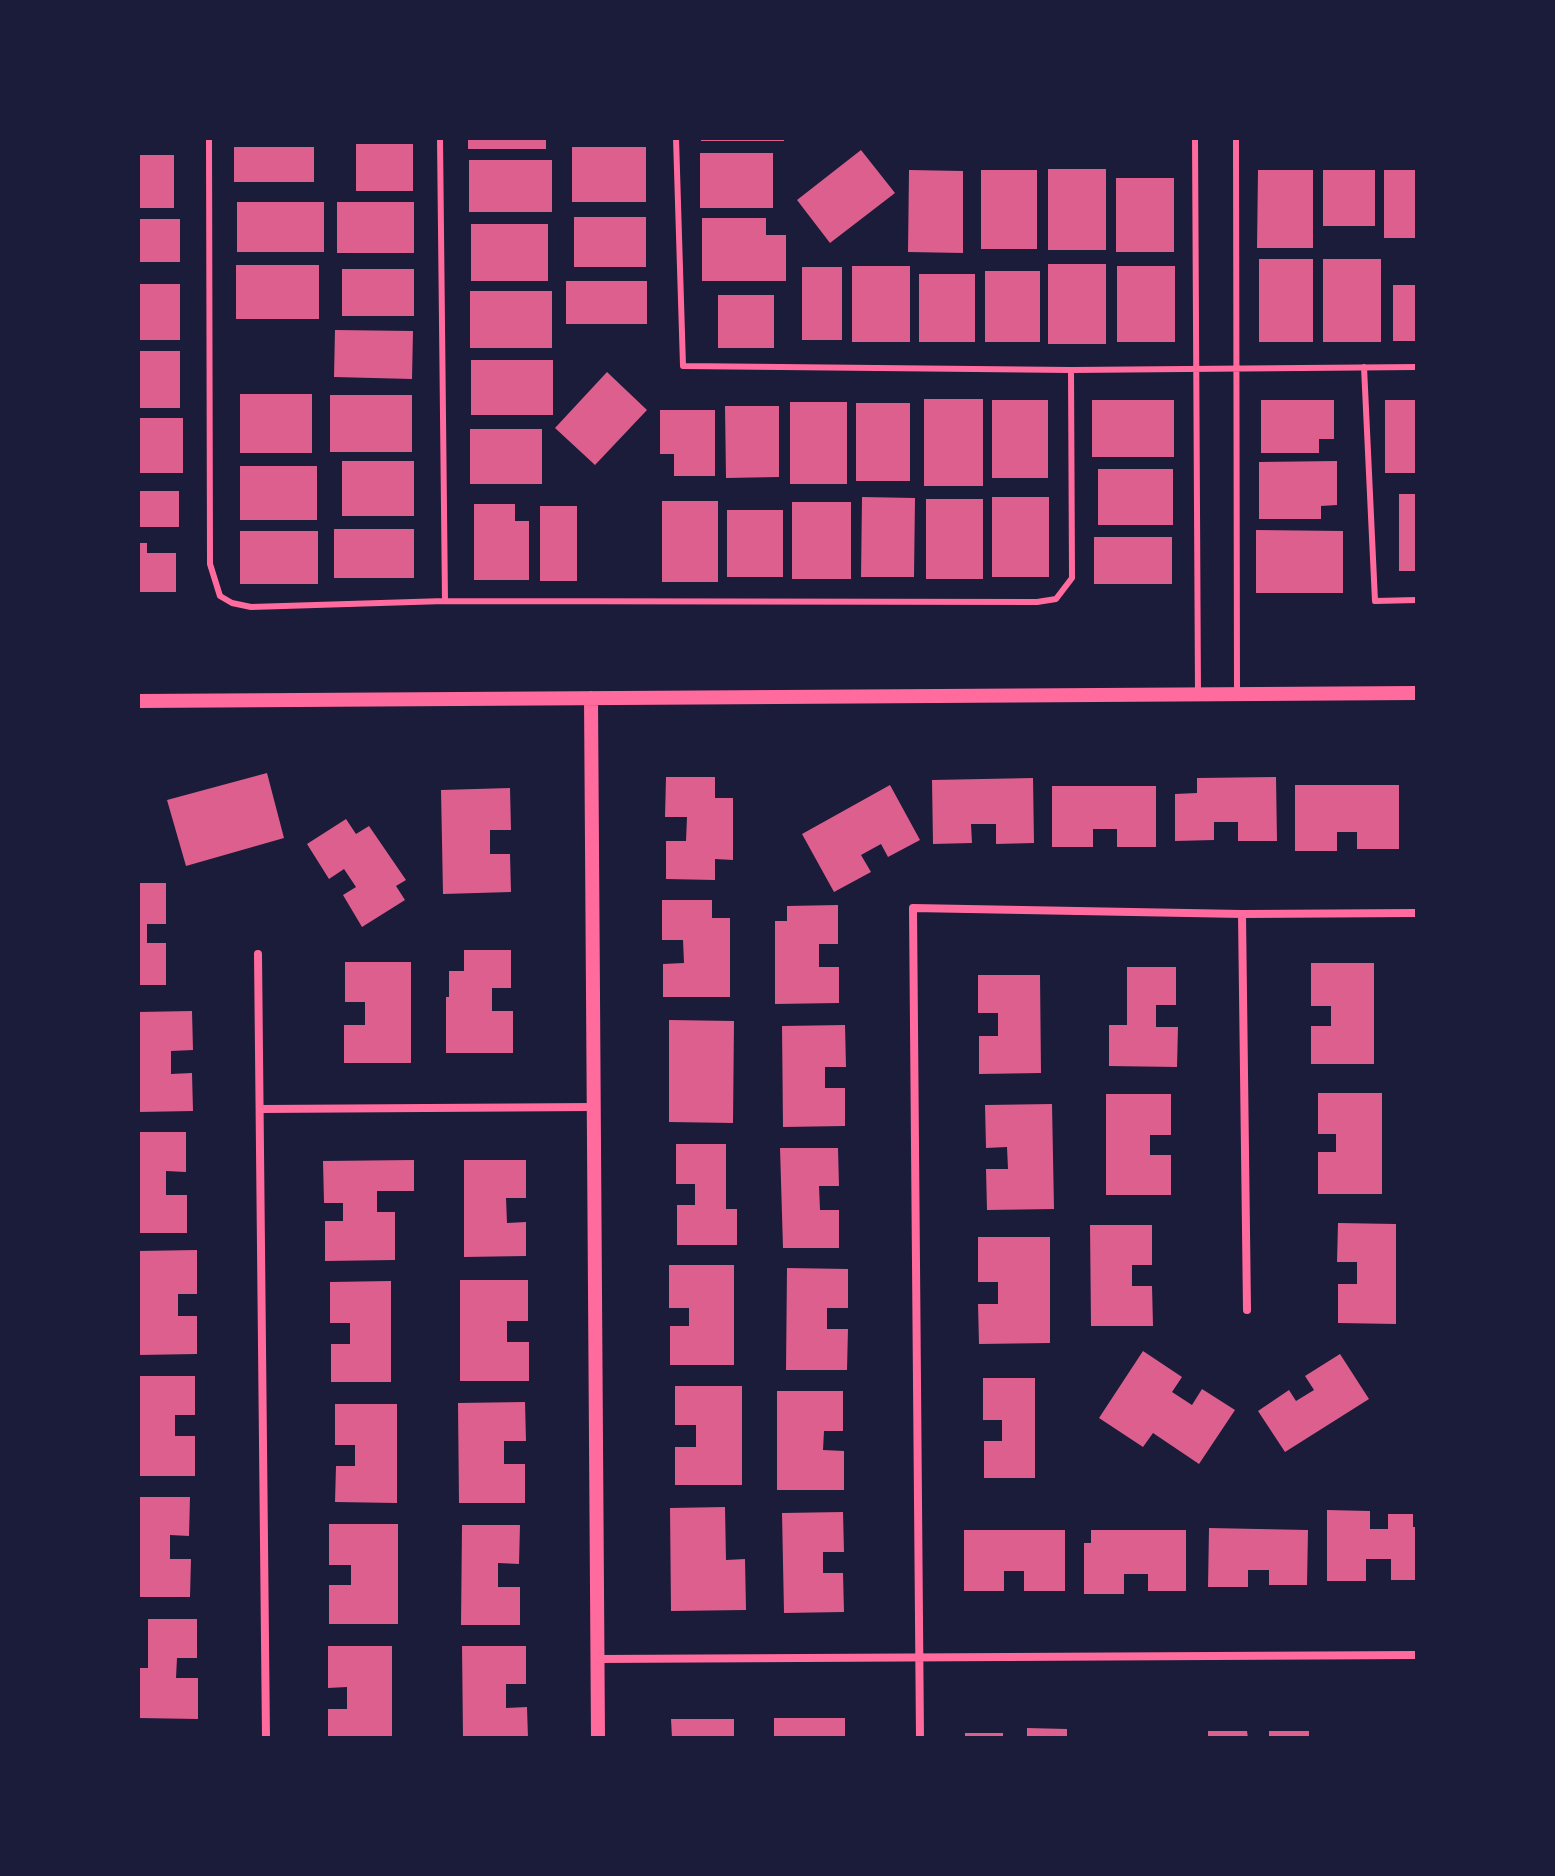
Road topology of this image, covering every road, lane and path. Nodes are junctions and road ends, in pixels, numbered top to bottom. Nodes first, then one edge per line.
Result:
1 (209, 138) edge
2 (440, 138) edge
3 (676, 138) edge
4 (1195, 138) edge
5 (1236, 138) edge
6 (1237, 367) junction
7 (1364, 367) junction
8 (1417, 367) edge
9 (1197, 368) junction
10 (1071, 370) junction
11 (1417, 600) edge
12 (445, 601) junction
13 (1417, 693) edge
14 (1198, 695) junction
15 (1237, 695) junction
16 (591, 698) junction
17 (138, 701) edge
18 (1417, 913) edge
19 (1242, 914) junction
20 (258, 954) dead end
21 (594, 1107) junction
22 (260, 1109) junction
23 (1247, 1310) dead end
24 (1417, 1655) edge
25 (921, 1658) junction
26 (597, 1659) junction
27 (266, 1738) edge
28 (598, 1738) edge
29 (920, 1738) edge

1 - 12 lane
2 - 12 lane
3 - 10 lane
4 - 9 lane
5 - 6 lane
6 - 7 lane
6 - 9 lane
6 - 15 lane
7 - 8 lane
7 - 11 lane
9 - 10 lane
9 - 14 lane
10 - 12 lane
13 - 15 street
14 - 15 street
14 - 16 street
16 - 17 street
16 - 21 street
18 - 19 street
19 - 23 street
19 - 25 street
20 - 22 street
21 - 22 street
21 - 26 street
22 - 27 street
24 - 25 street
25 - 26 street
25 - 29 street
26 - 28 street

